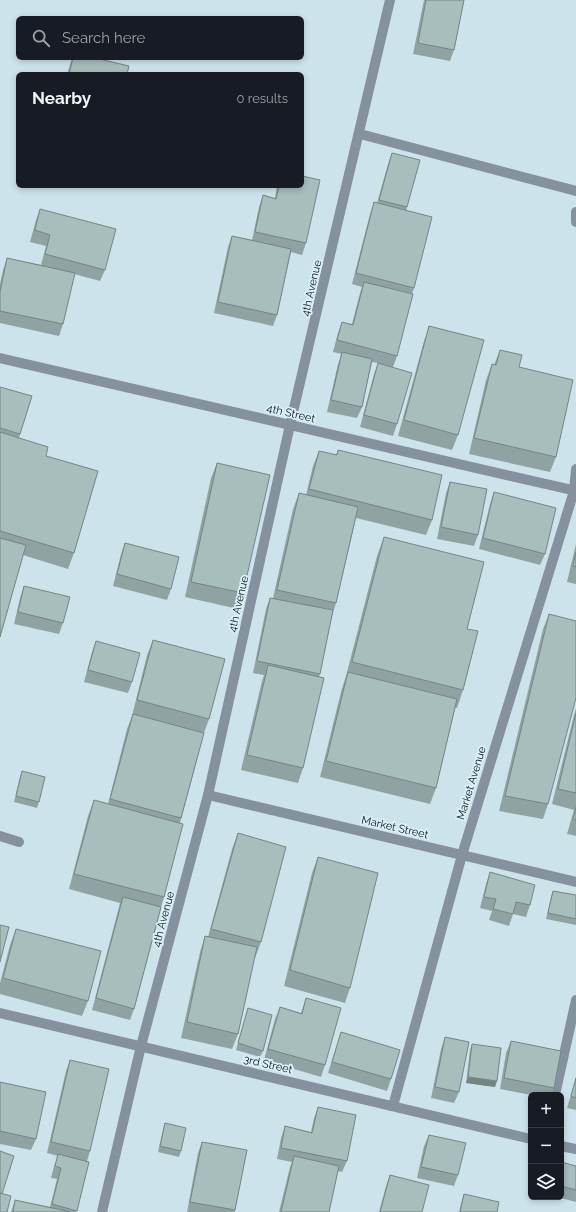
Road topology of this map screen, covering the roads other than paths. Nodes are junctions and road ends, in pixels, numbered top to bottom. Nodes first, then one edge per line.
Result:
1 (390, 0) edge
2 (360, 134) junction
3 (576, 191) edge
4 (576, 212) edge
5 (576, 222) edge
6 (0, 358) edge
7 (290, 425) junction
8 (576, 469) edge
9 (575, 491) edge
10 (208, 795) junction
11 (0, 836) edge
12 (19, 842) dead end
13 (462, 855) junction
14 (576, 882) edge
15 (576, 1000) edge
16 (0, 1013) edge
17 (142, 1046) junction
18 (555, 1092) edge
19 (393, 1106) junction
20 (528, 1138) edge
21 (564, 1147) edge
22 (576, 1149) edge
23 (102, 1212) edge

1 - 2 street, 4th Avenue
2 - 3 street
2 - 7 street, 4th Avenue
4 - 5 street
6 - 7 street, 4th Street
7 - 9 street, 4th Street
7 - 10 street, 4th Avenue
8 - 9 street, Market Avenue
9 - 13 street, Market Avenue
10 - 13 street, Market Street
10 - 17 street, 4th Avenue
11 - 12 street
13 - 14 street, Market Street
13 - 19 street, Market Avenue
15 - 18 street
16 - 17 street, 3rd Street
17 - 19 street, 3rd Street
17 - 23 street, 4th Avenue
19 - 20 street, 3rd Street
21 - 22 street

